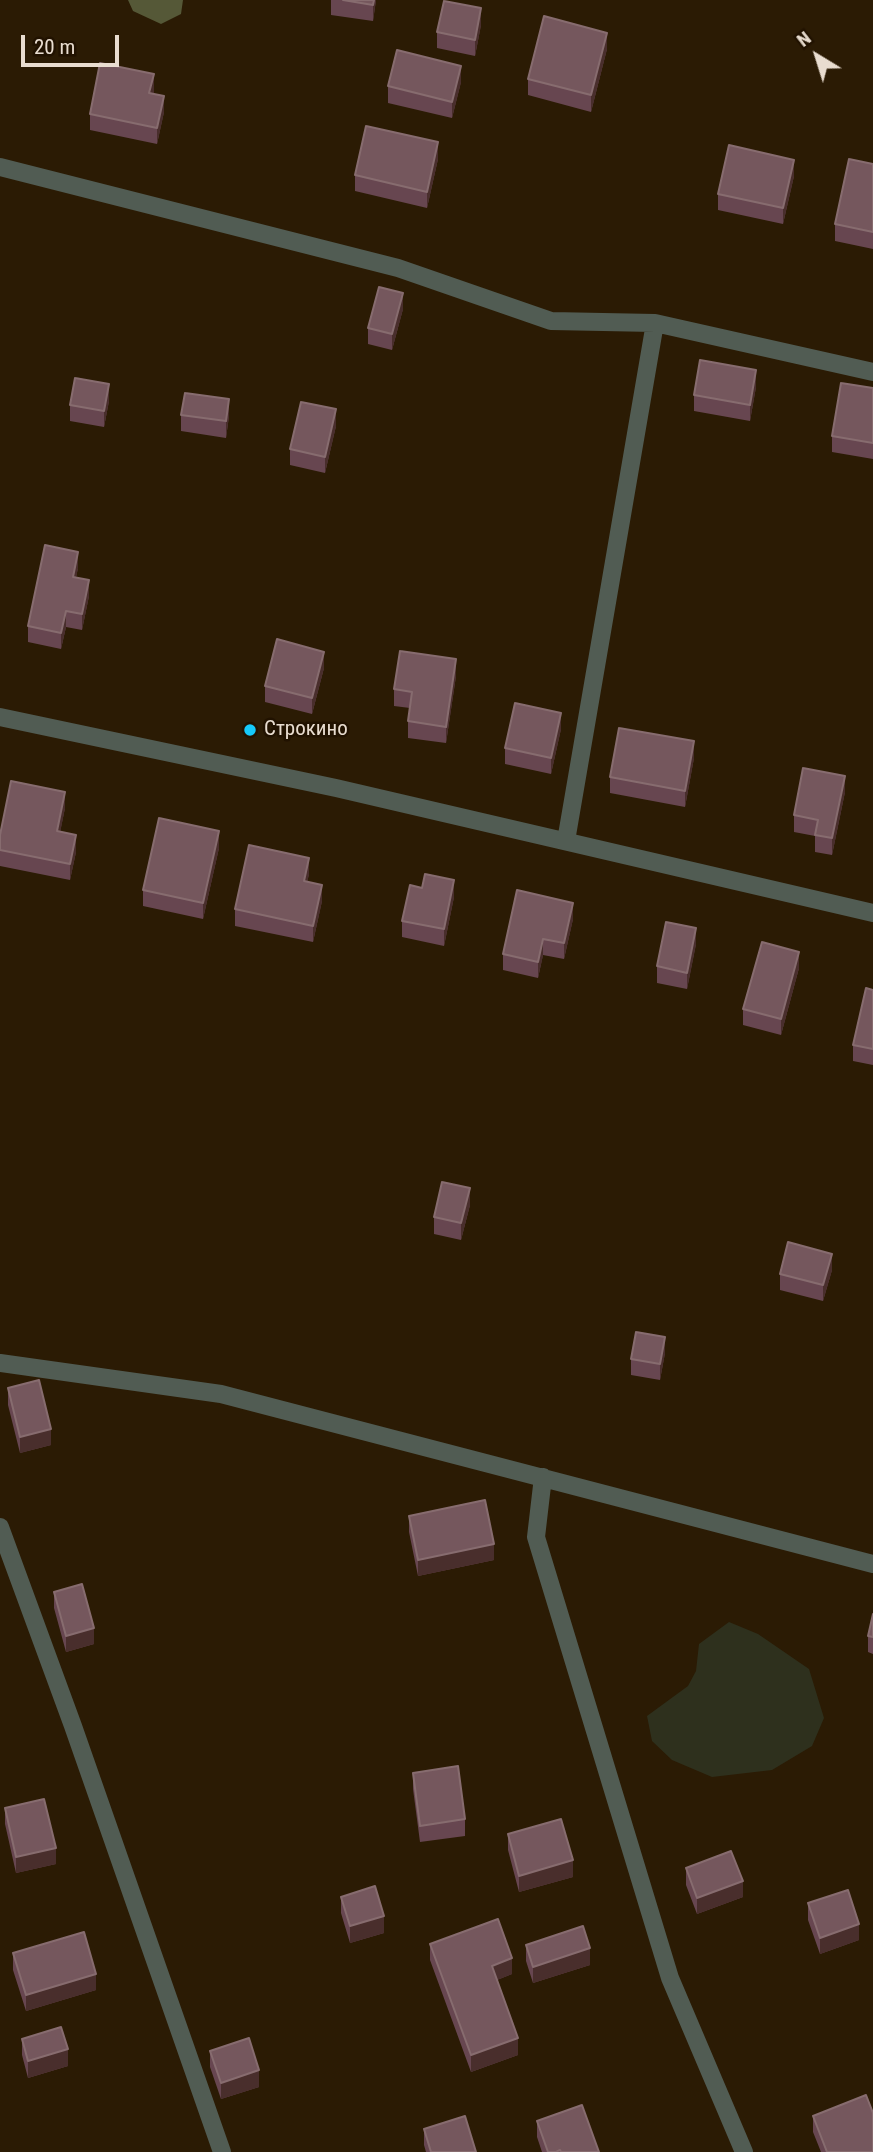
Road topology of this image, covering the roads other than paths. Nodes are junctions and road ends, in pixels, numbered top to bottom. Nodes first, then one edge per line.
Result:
1 (0, 167) edge
2 (655, 323) junction
3 (873, 372) edge
4 (0, 718) edge
5 (566, 841) junction
6 (873, 913) edge
7 (0, 1363) edge
8 (543, 1477) junction
9 (0, 1527) edge
10 (873, 1564) edge
11 (222, 2152) edge
12 (744, 2152) edge

1 - 2 street
2 - 3 street
2 - 5 street
4 - 5 street
5 - 6 street
7 - 8 street
8 - 10 street
8 - 12 street
9 - 11 street

